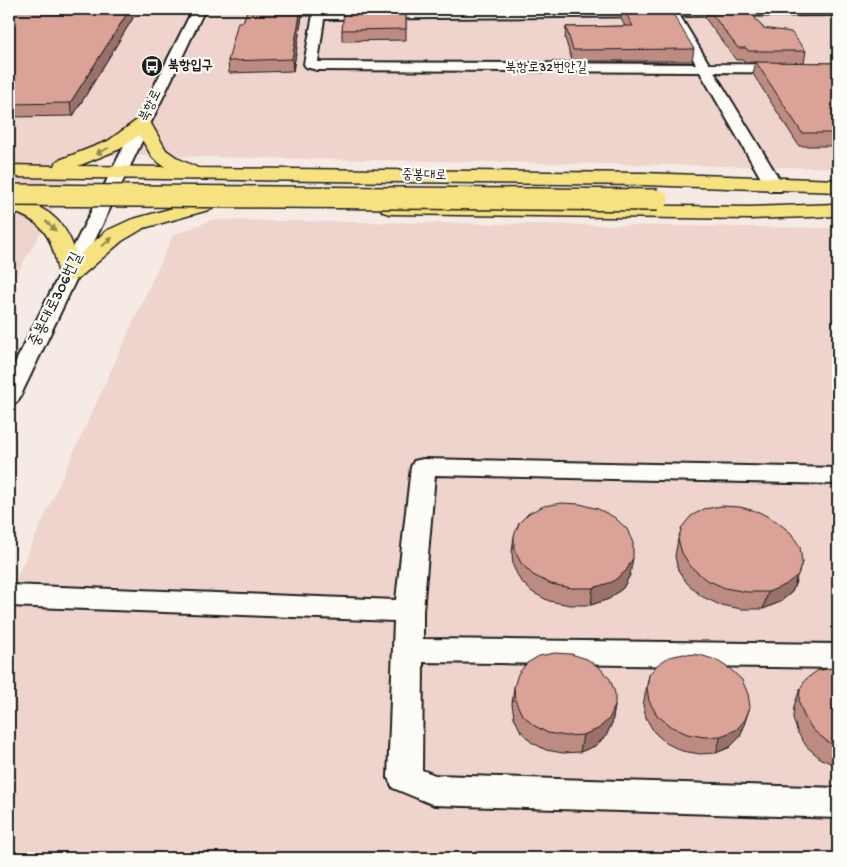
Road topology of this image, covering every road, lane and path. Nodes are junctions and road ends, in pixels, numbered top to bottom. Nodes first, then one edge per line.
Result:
1 (198, 9) edge
2 (672, 11) edge
3 (838, 11) edge
4 (319, 12) edge
5 (706, 68) junction
6 (838, 69) edge
7 (143, 124) junction
8 (9, 171) edge
9 (31, 171) junction
10 (119, 172) junction
11 (202, 173) junction
12 (9, 181) edge
13 (774, 185) junction
14 (838, 187) edge
15 (656, 194) junction
16 (9, 195) edge
17 (9, 204) edge
18 (105, 204) junction
19 (838, 204) edge
20 (206, 206) junction
21 (838, 210) edge
22 (70, 274) junction
23 (9, 397) edge
24 (838, 476) edge
25 (9, 596) edge
26 (409, 611) junction
27 (408, 650) junction
28 (838, 656) edge
29 (838, 803) edge

1 - 7 street, 북항로
2 - 3 street
2 - 4 street
2 - 5 street
4 - 5 street, 북항로32번안길
5 - 6 street, 북항로32번안길
5 - 13 street
7 -> 9 main road
7 - 10 street, 북항로
7 - 11 main road
8 - 9 main road, 중봉대로
9 - 10 main road, 중봉대로
10 - 11 main road, 중봉대로
10 - 18 street, 북항로
11 - 13 main road, 중봉대로
12 - 15 main road, 중봉대로
13 - 14 main road, 중봉대로
13 - 15 main road, 중봉대로
15 - 16 main road, 중봉대로, bridge
15 - 19 main road, 중봉대로
17 - 18 main road, 중봉대로
17 -> 22 main road
18 - 20 main road, 중봉대로
18 - 22 street, 중봉대로306번길
20 - 21 main road, 중봉대로
22 -> 20 main road
22 - 23 street, 중봉대로306번길
24 - 26 street
25 - 26 street
26 - 27 street
27 - 28 street
27 - 29 street

